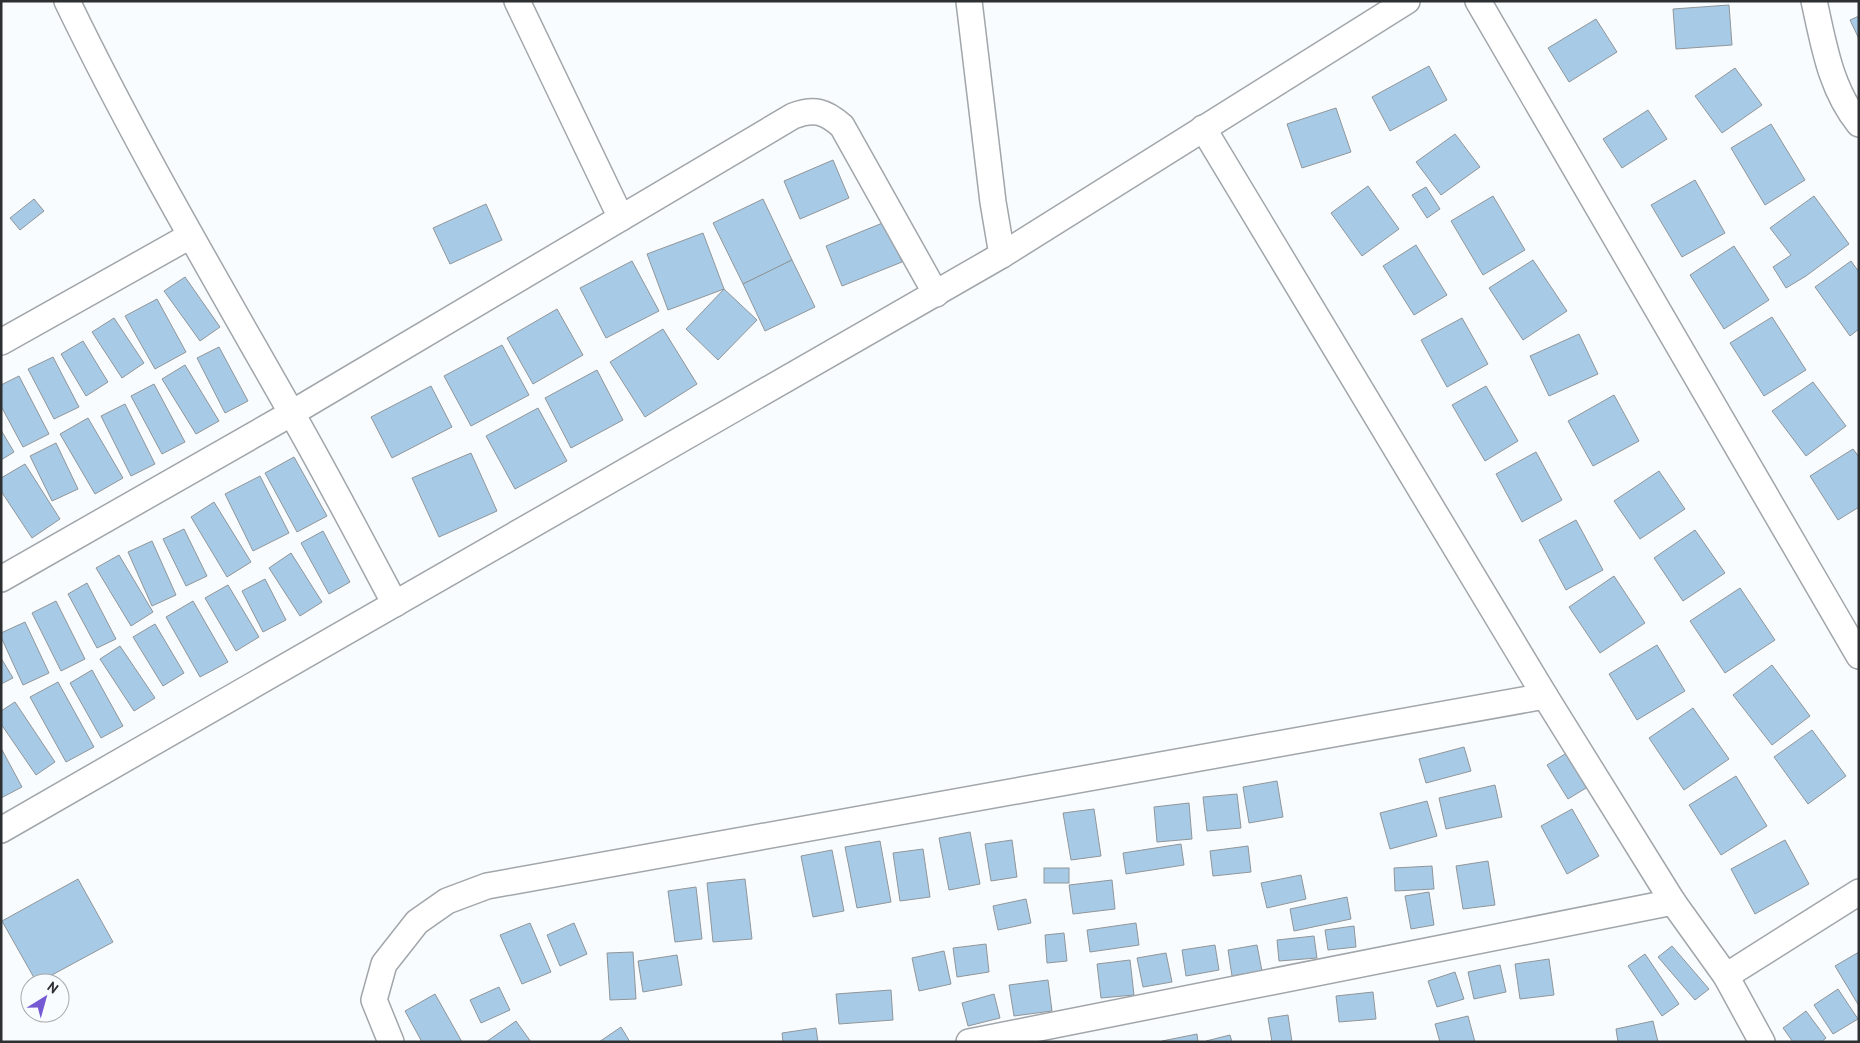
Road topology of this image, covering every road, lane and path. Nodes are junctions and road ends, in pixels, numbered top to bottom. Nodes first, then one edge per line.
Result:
1 (67, 1) edge
2 (517, 1) edge
3 (969, 1) edge
4 (1407, 1) edge
5 (1478, 1) edge
6 (1814, 1) edge
7 (1859, 124) edge
8 (1203, 128) junction
9 (622, 218) junction
10 (190, 236) junction
11 (1002, 255) junction
12 (936, 294) junction
13 (1, 342) edge
14 (292, 413) junction
15 (1, 579) edge
16 (395, 604) junction
17 (1859, 656) edge
18 (1545, 696) junction
19 (1, 830) edge
20 (1859, 892) edge
21 (1673, 902) junction
22 (1726, 976) junction
23 (391, 1042) edge
24 (970, 1042) edge
25 (1762, 1042) edge

1 - 10 street
2 - 9 street
3 - 11 street
4 - 8 street
5 - 17 street
6 - 7 street
8 - 11 street
8 - 18 street
9 - 12 street
9 - 14 street
10 - 13 street
10 - 14 street
11 - 12 street
12 - 16 street
14 - 15 street
14 - 16 street
16 - 19 street
18 - 21 street
18 - 23 street
20 - 22 street
21 - 22 street
21 - 24 street
22 - 25 street

